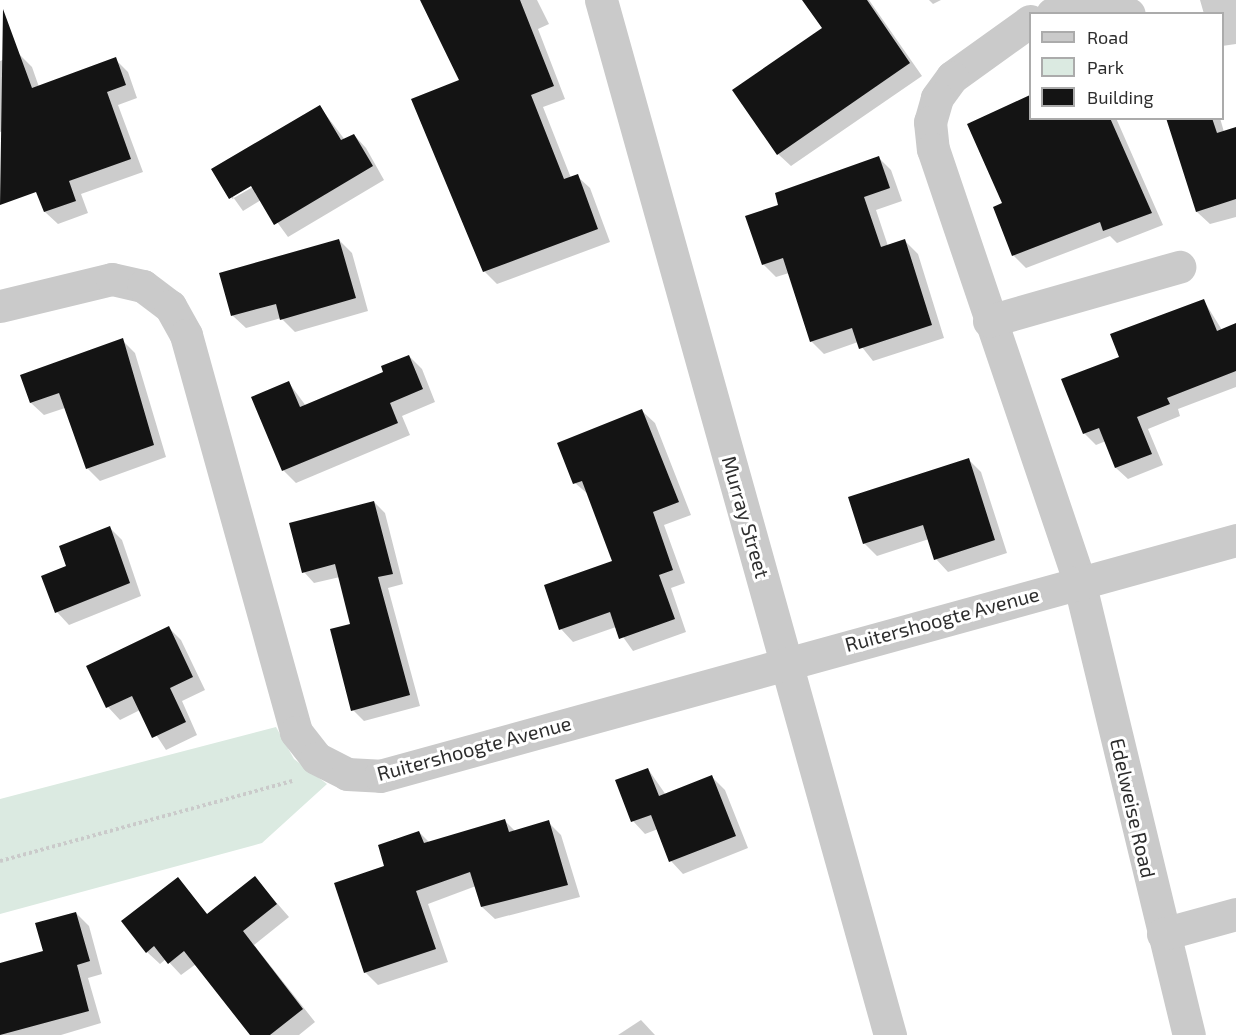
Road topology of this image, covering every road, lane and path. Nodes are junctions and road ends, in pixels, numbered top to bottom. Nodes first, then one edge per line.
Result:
1 (601, 0) edge
2 (1062, 12) edge
3 (1113, 12) edge
4 (1029, 22) edge
5 (1179, 267) dead end
6 (0, 306) edge
7 (989, 321) junction
8 (1236, 540) edge
9 (1079, 581) junction
10 (787, 661) junction
11 (330, 767) junction
12 (0, 861) edge
13 (1236, 914) edge
14 (1163, 934) junction
15 (890, 1035) edge
16 (1188, 1035) edge

1 - 10 street, Murray Street
2 - 3 street
4 - 7 street, Edelweise Road
5 - 7 street
6 - 11 street, Ruitershoogte Avenue
7 - 9 street, Edelweise Road
8 - 9 street, Ruitershoogte Avenue
9 - 10 street, Ruitershoogte Avenue
9 - 14 street, Edelweise Road
10 - 11 street, Ruitershoogte Avenue
10 - 15 street, Murray Street
11 - 12 path
13 - 14 street
14 - 16 street, Edelweise Road

